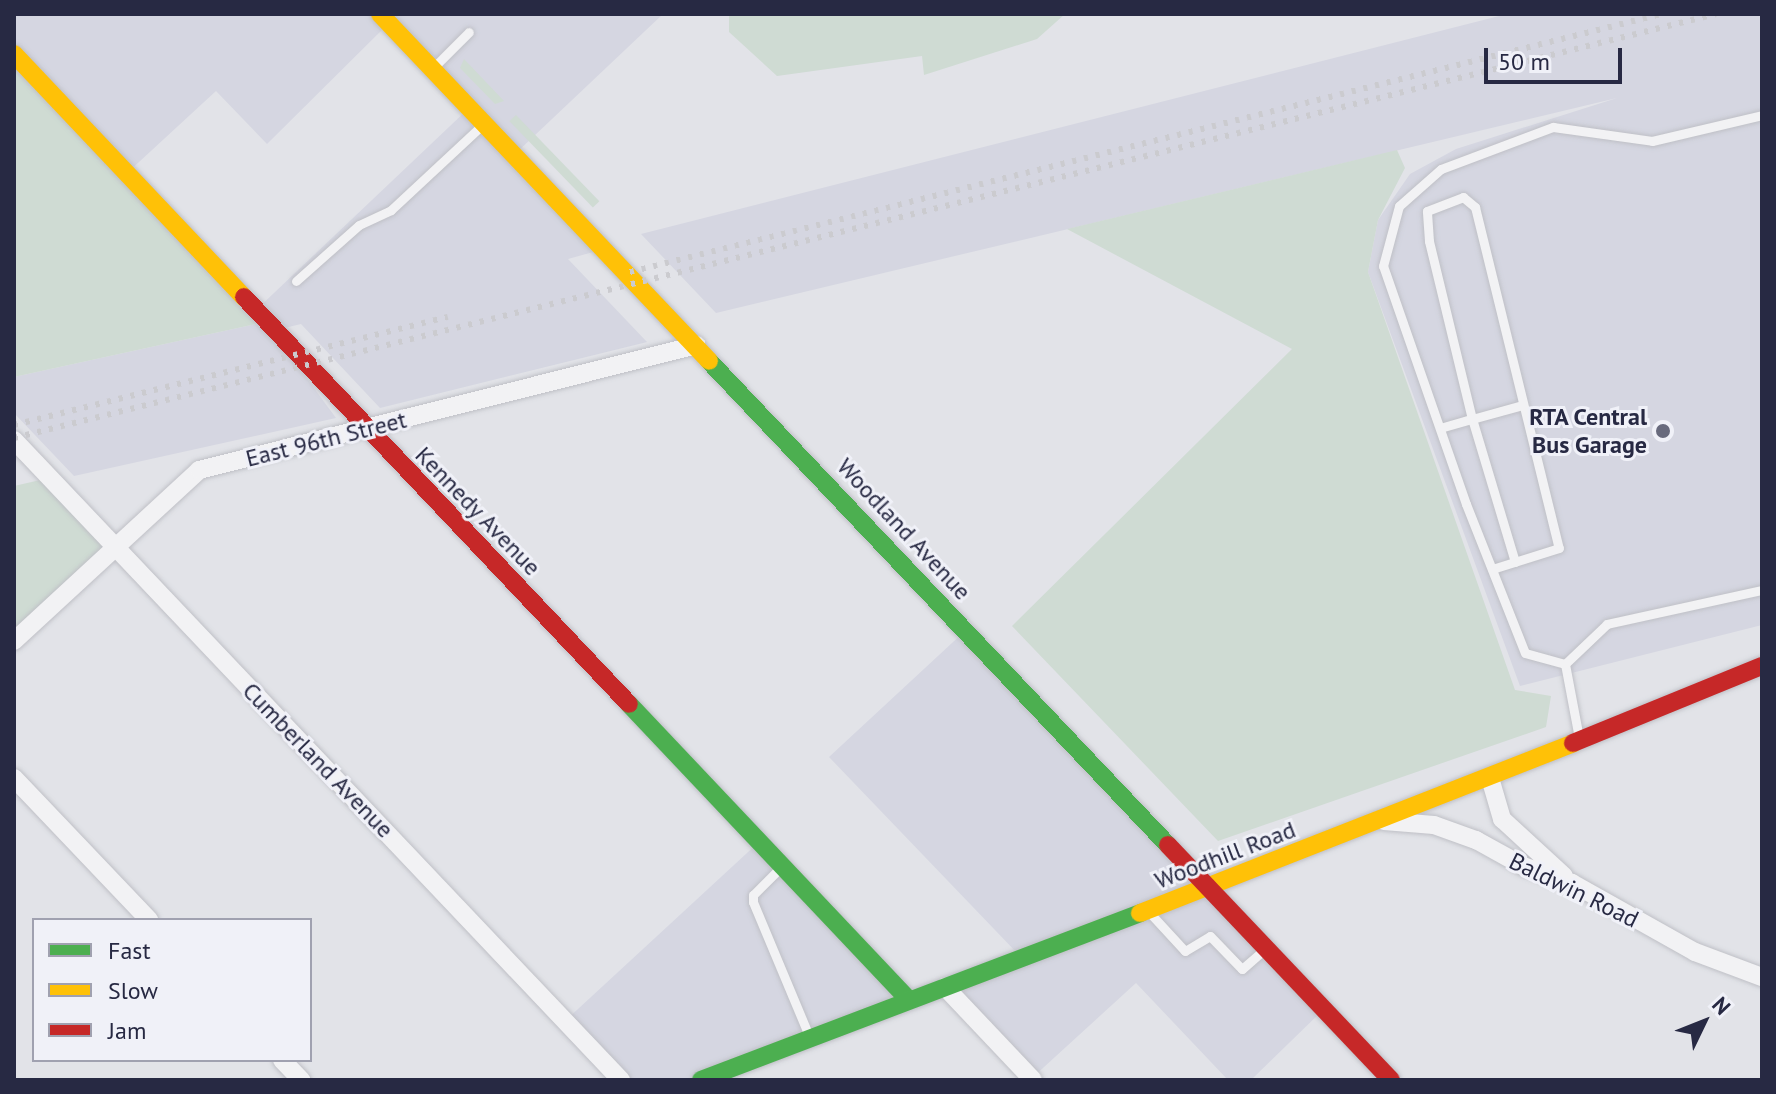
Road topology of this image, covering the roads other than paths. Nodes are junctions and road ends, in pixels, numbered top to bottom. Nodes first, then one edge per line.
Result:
1 (380, 14) edge
2 (469, 32) dead end
3 (14, 54) edge
4 (432, 69) junction
5 (1762, 115) edge
6 (484, 122) junction
7 (296, 281) dead end
8 (697, 345) junction
9 (1523, 405) junction
10 (1472, 419) junction
11 (1440, 428) junction
12 (366, 430) junction
13 (14, 440) edge
14 (115, 547) junction
15 (1515, 562) junction
16 (1492, 569) junction
17 (1762, 590) edge
18 (14, 641) edge
19 (1565, 664) junction
20 (1762, 666) edge
21 (1580, 741) junction
22 (14, 778) edge
23 (1490, 778) junction
24 (1381, 821) junction
25 (783, 866) junction
26 (1572, 883) junction
27 (1208, 887) junction
28 (1147, 910) junction
29 (147, 918) edge
30 (1266, 948) junction
31 (1762, 977) edge
32 (945, 987) junction
33 (909, 1000) junction
34 (810, 1038) junction
35 (284, 1062) edge
36 (739, 1074) edge
37 (301, 1080) edge
38 (621, 1080) edge
39 (701, 1080) edge
40 (1033, 1080) edge
41 (1391, 1080) edge

1 - 4 street, Woodland Avenue
2 - 4 lane
3 - 12 street, Kennedy Avenue
4 - 6 street, Woodland Avenue
5 - 11 lane
6 - 7 lane
6 - 8 street, Woodland Avenue
8 - 12 street, East 96th Street
8 - 27 street, Woodland Avenue
9 - 10 lane
9 - 10 lane
9 - 15 lane
10 - 11 lane
10 - 15 lane
11 - 16 lane
12 - 14 street, East 96th Street
12 - 25 street, Kennedy Avenue
13 - 14 street, Cumberland Avenue
14 - 18 street, East 96th Street
14 - 38 street, Cumberland Avenue
15 - 16 lane
16 - 19 lane
17 - 19 lane
19 - 21 lane
20 - 21 street, Woodhill Road
21 - 23 street, Woodhill Road
22 - 29 street
23 - 24 street, Woodhill Road
23 - 26 street
24 - 26 street, Baldwin Road
24 - 27 street, Woodhill Road
25 - 33 street, Kennedy Avenue
25 - 34 lane
26 - 31 street, Baldwin Road
27 - 28 street, Woodhill Road
27 - 30 street, Woodland Avenue
28 - 30 lane
28 - 32 street, Woodhill Road
30 - 41 street, Woodland Avenue
32 - 33 street, Woodhill Road
32 - 40 street
33 - 34 street, Woodhill Road
34 - 36 street, Woodhill Road
35 - 37 street
36 - 39 street, Woodhill Road

